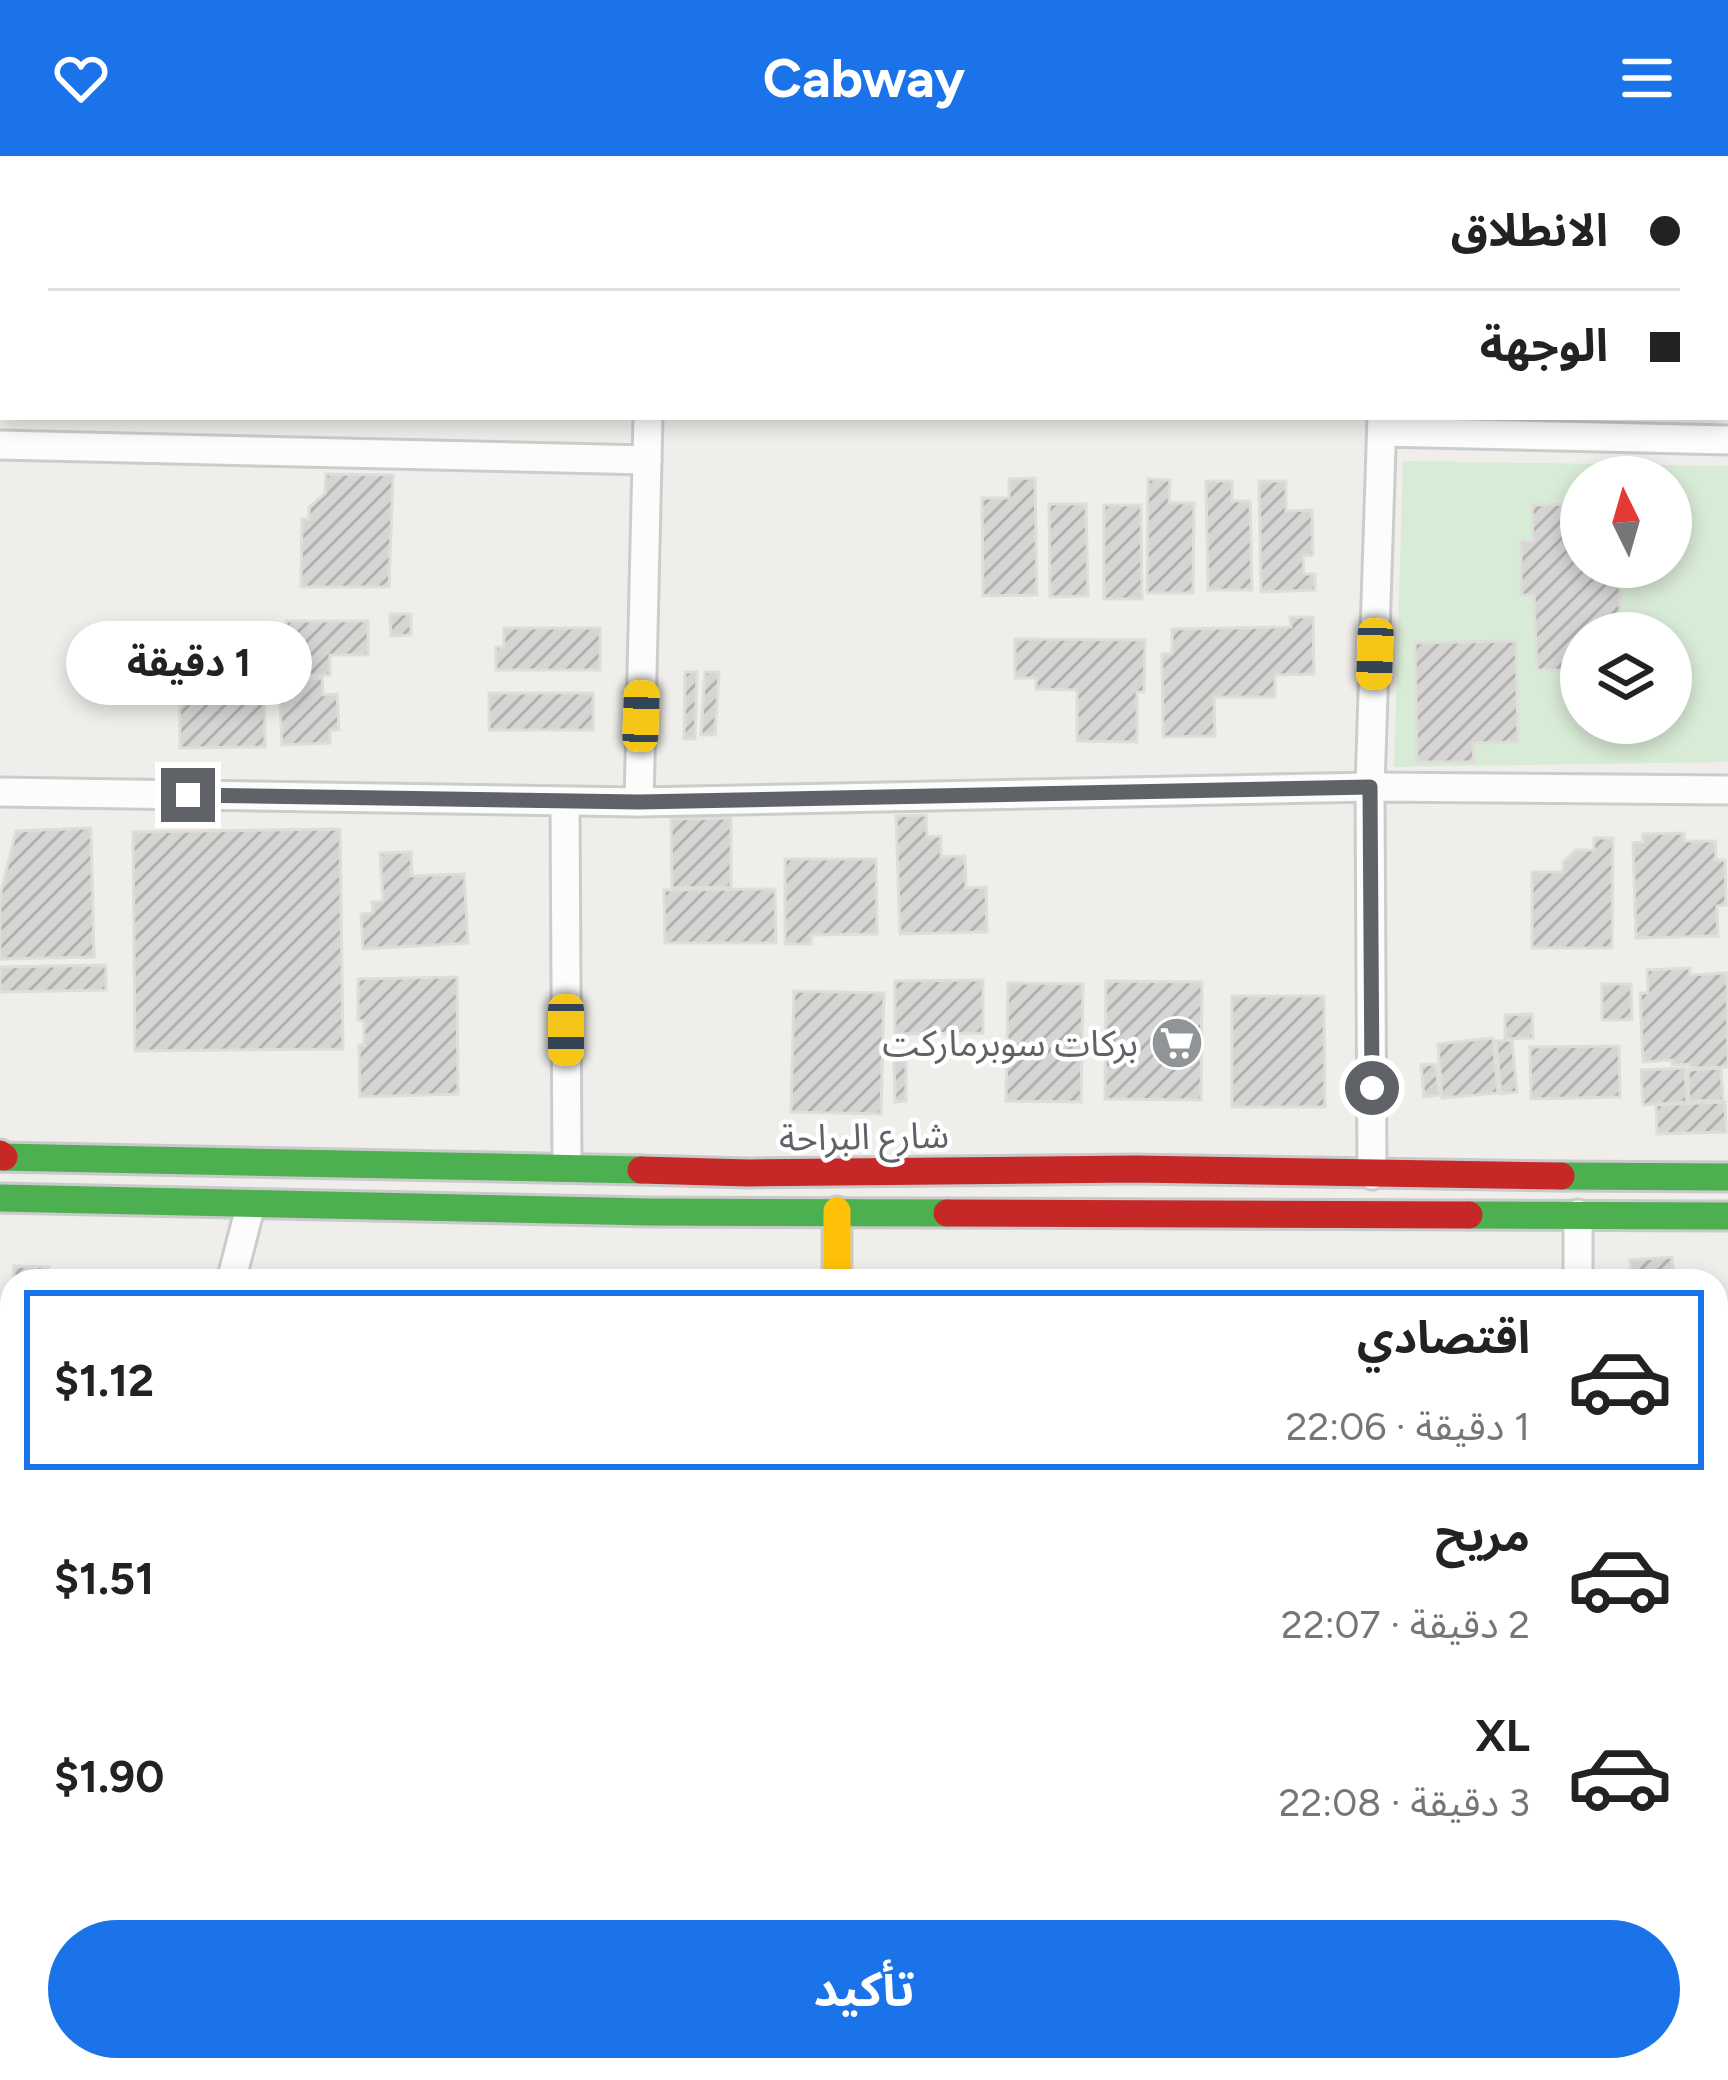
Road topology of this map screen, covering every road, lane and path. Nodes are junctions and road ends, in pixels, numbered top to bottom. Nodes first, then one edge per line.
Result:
1 (647, 420) edge
2 (1382, 425) edge
3 (1728, 440) edge
4 (0, 445) edge
5 (647, 460) junction
6 (1370, 787) junction
7 (1728, 790) edge
8 (0, 792) edge
9 (565, 802) junction
10 (639, 802) junction
11 (1, 1156) edge
12 (567, 1168) junction
13 (1372, 1174) junction
14 (1728, 1177) edge
15 (0, 1198) edge
16 (251, 1204) junction
17 (837, 1211) junction
18 (1578, 1214) junction
19 (1728, 1216) edge
20 (234, 1269) edge
21 (837, 1269) edge
22 (1578, 1269) edge

1 - 5 street
2 - 3 street
2 - 6 street
4 - 5 street
5 - 10 street
6 - 7 street
6 - 10 street
6 - 13 street
8 - 9 street
9 - 10 street
9 - 12 street
11 - 12 main road, شارع البراحة
12 - 13 main road, شارع البراحة
13 - 14 main road, شارع البراحة
15 - 16 main road, شارع البراحة
16 - 17 main road, شارع البراحة
16 - 20 street
17 - 18 main road, شارع البراحة
17 - 21 main road
18 - 19 main road, شارع البراحة
18 - 22 street

